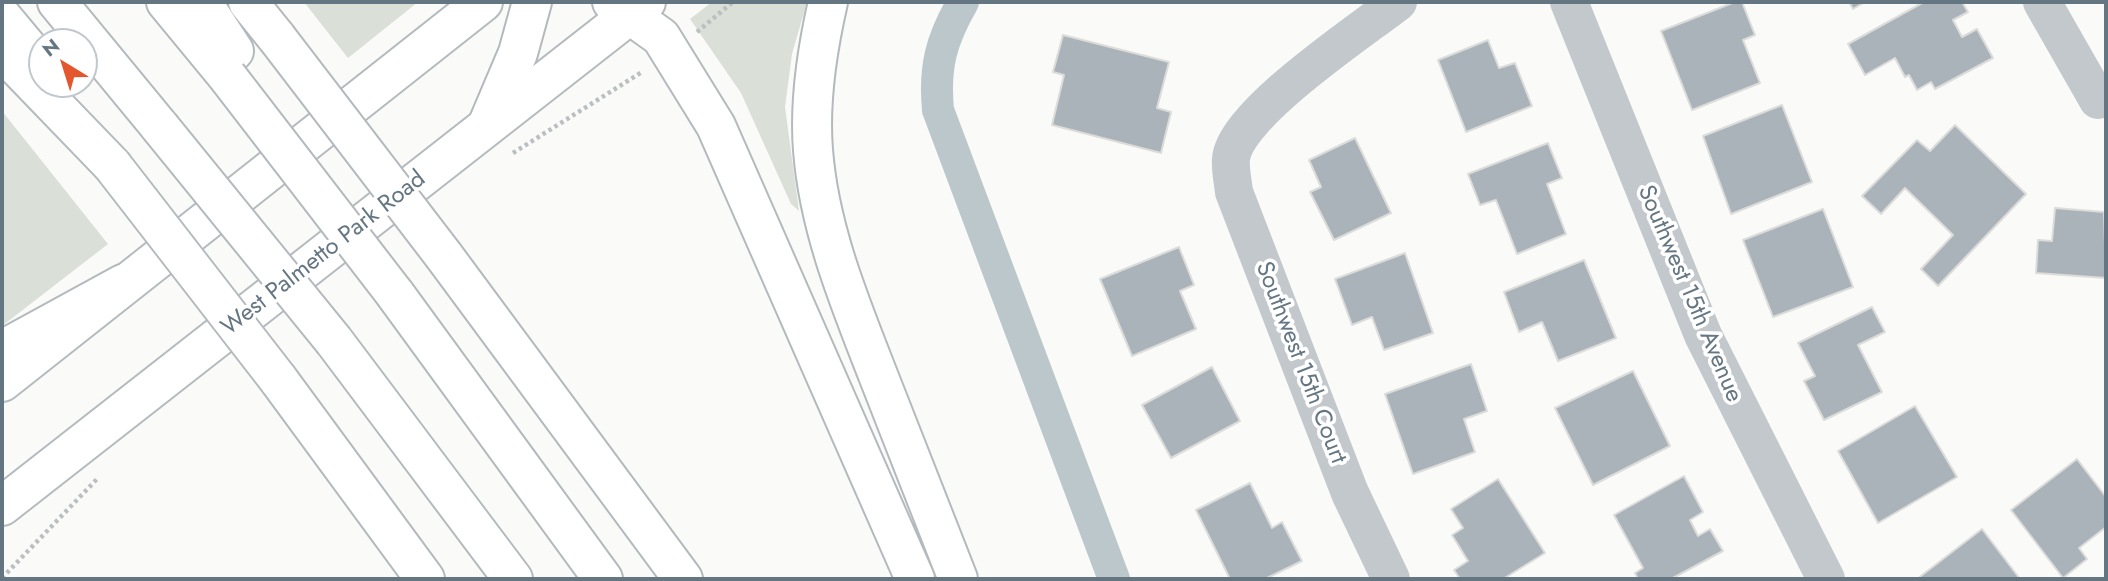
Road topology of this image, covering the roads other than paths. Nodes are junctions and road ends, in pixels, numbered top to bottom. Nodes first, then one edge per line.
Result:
1 (38, 2) edge
2 (57, 2) edge
3 (166, 2) edge
4 (202, 2) edge
5 (248, 2) edge
6 (483, 2) edge
7 (532, 2) edge
8 (828, 2) edge
9 (1398, 2) edge
10 (1569, 2) edge
11 (2042, 2) edge
12 (630, 6) edge
13 (2, 17) edge
14 (68, 28) edge
15 (28, 48) edge
16 (2, 51) edge
17 (98, 54) edge
18 (112, 67) junction
19 (235, 70) junction
20 (65, 98) edge
21 (2098, 100) dead end
22 (487, 126) junction
23 (112, 165) junction
24 (123, 284) junction
25 (2, 350) edge
26 (2, 382) edge
27 (2, 506) edge
28 (425, 579) edge
29 (513, 579) edge
30 (603, 579) edge
31 (683, 579) edge
32 (915, 579) edge
33 (958, 579) edge
34 (1391, 579) edge
35 (1826, 579) edge

1 - 14 main road
2 - 18 main road
3 - 19 main road
4 - 19 main road
5 - 31 main road, bridge
6 - 24 main road
7 - 22 main road
8 - 33 main road
9 - 34 street, Southwest 15th Court
10 - 35 street, Southwest 15th Avenue
11 - 21 street
12 - 22 main road, West Palmetto Park Road
12 - 32 main road
13 - 15 main road
16 - 23 main road
17 - 18 main road
18 - 29 main road, bridge
19 - 30 main road, bridge
20 - 23 main road
22 - 27 main road, West Palmetto Park Road
23 - 28 main road, bridge
24 - 25 main road
24 - 26 main road

